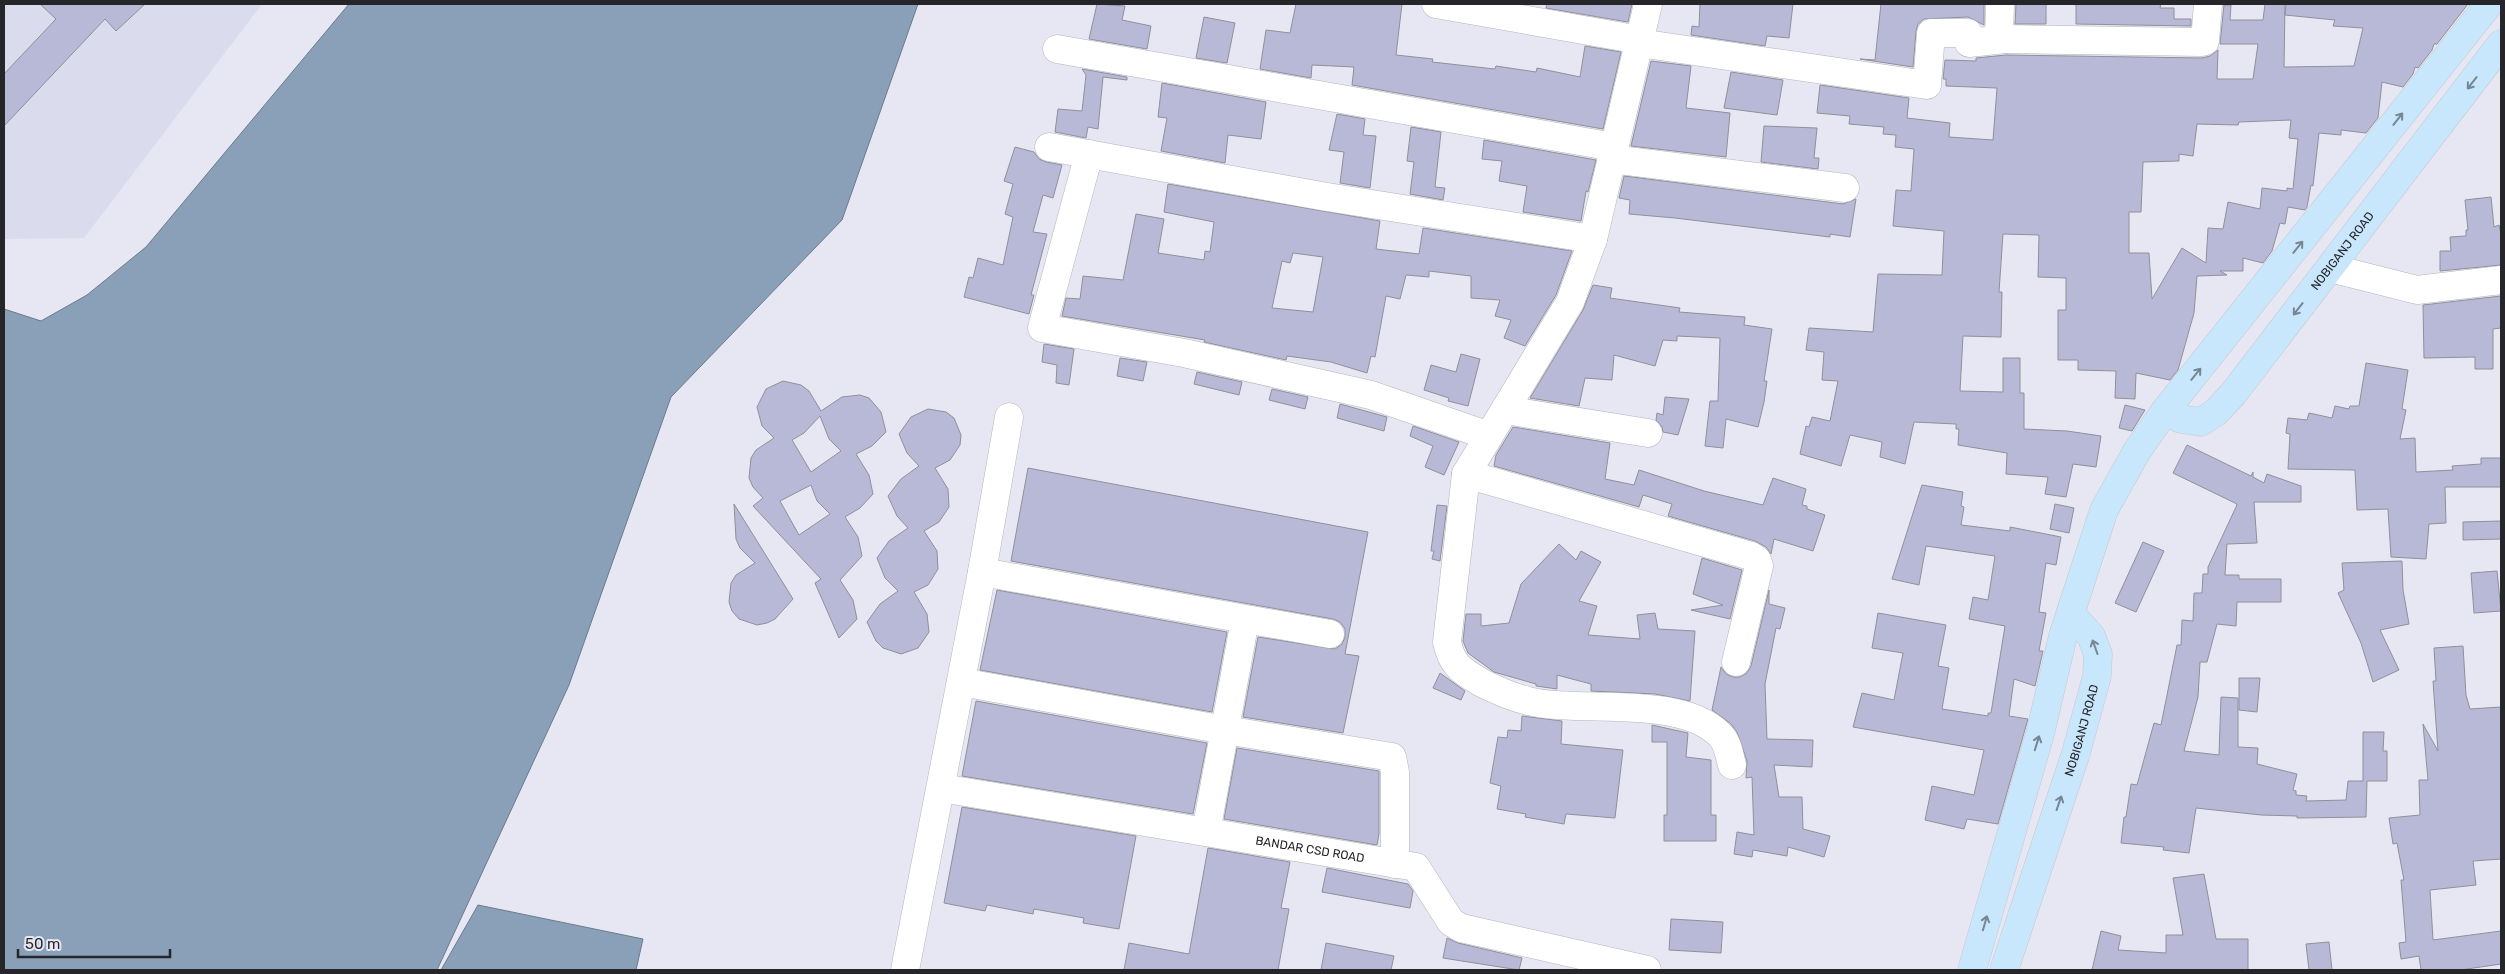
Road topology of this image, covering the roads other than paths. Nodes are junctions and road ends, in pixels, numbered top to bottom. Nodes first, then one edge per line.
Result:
1 (1436, 4) edge
2 (1648, 4) edge
3 (2000, 4) edge
4 (2208, 4) edge
5 (2489, 4) edge
6 (2005, 39) junction
7 (1639, 42) junction
8 (2501, 44) edge
9 (1057, 49) dead end
10 (1048, 147) dead end
11 (1613, 153) junction
12 (1089, 154) junction
13 (1845, 188) dead end
14 (1593, 239) junction
15 (2330, 268) junction
16 (2501, 280) edge
17 (1505, 410) junction
18 (2165, 411) junction
19 (1009, 417) dead end
20 (1648, 433) dead end
21 (1490, 436) junction
22 (1466, 474) junction
23 (982, 572) junction
24 (2072, 614) junction
25 (1245, 620) junction
26 (1330, 634) dead end
27 (1736, 662) dead end
28 (961, 682) junction
29 (1225, 730) junction
30 (1732, 765) dead end
31 (941, 788) junction
32 (1206, 832) junction
33 (2008, 840) junction
34 (2042, 849) junction
35 (1395, 864) junction
36 (2010, 969) edge
37 (905, 970) edge
38 (1647, 970) edge
39 (1972, 970) edge

1 - 7 street
2 - 7 street
3 - 6 street
4 - 6 street
18 -> 5 main road
6 - 7 street
7 - 11 street
8 -> 15 main road, NOBIGANJ ROAD
9 - 11 street
10 - 12 street
11 - 13 street
11 - 14 street
12 - 14 street
12 - 21 street
14 - 17 street
15 - 16 street
15 -> 18 main road, NOBIGANJ ROAD
17 - 20 street
17 - 21 street
18 - 24 main road
19 - 23 street
21 - 22 street
22 - 27 street
22 - 30 street
23 - 25 street
23 - 28 street
33 -> 24 main road
34 -> 24 main road, NOBIGANJ ROAD
25 - 26 street
25 - 29 street
28 - 29 street
28 - 31 street
29 - 32 street
29 - 35 street
31 - 32 street, BANDAR CSD ROAD
31 - 37 street
32 - 35 street, BANDAR CSD ROAD
33 - 34 main road
39 -> 33 main road
34 - 36 main road, NOBIGANJ ROAD
35 - 38 street, BANDAR CSD ROAD

